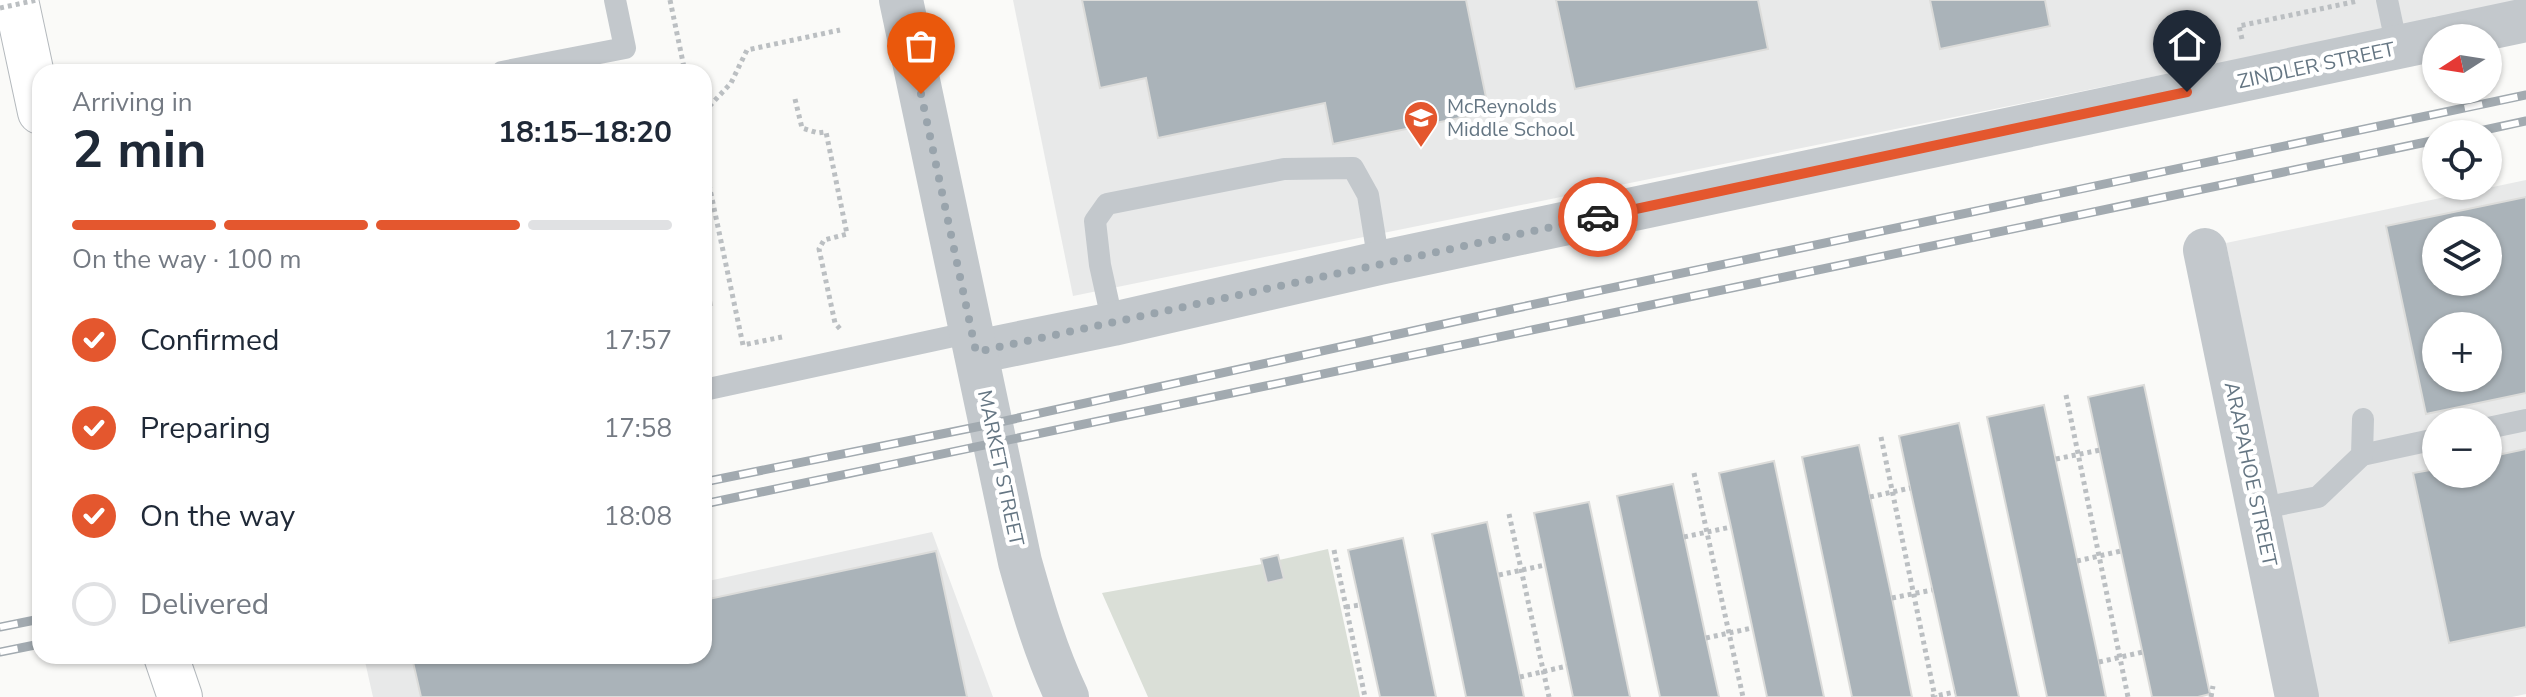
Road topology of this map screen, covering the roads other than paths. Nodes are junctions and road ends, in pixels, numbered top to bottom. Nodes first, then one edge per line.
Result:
1 (16, 0) edge
2 (615, 0) edge
3 (901, 0) edge
4 (2387, 0) edge
5 (2513, 14) edge
6 (2480, 24) edge
7 (2422, 38) edge
8 (2422, 42) edge
9 (543, 64) edge
10 (32, 75) edge
11 (2205, 250) dead end
12 (1379, 263) junction
13 (1113, 324) junction
14 (974, 342) junction
15 (712, 389) edge
16 (2363, 419) dead end
17 (2526, 420) edge
18 (2502, 425) edge
19 (2422, 442) edge
20 (2362, 455) junction
21 (2258, 509) junction
22 (158, 664) edge
23 (169, 664) edge
24 (164, 697) edge
25 (180, 697) edge
26 (1067, 697) edge
27 (2297, 697) edge

1 - 10 highway
2 - 9 lane
3 - 14 street, MARKET STREET
4 - 7 lane
5 - 6 street, ZINDLER STREET
8 - 12 street, ZINDLER STREET
11 - 21 street, ARAPAHOE STREET
12 - 13 street, ZINDLER STREET
12 - 13 lane
13 - 14 street, ZINDLER STREET
14 - 15 lane
14 - 26 street, MARKET STREET
16 - 20 lane
17 - 18 lane
19 - 20 lane
20 - 21 lane
21 - 27 street, ARAPAHOE STREET
22 - 24 highway
23 - 25 highway

